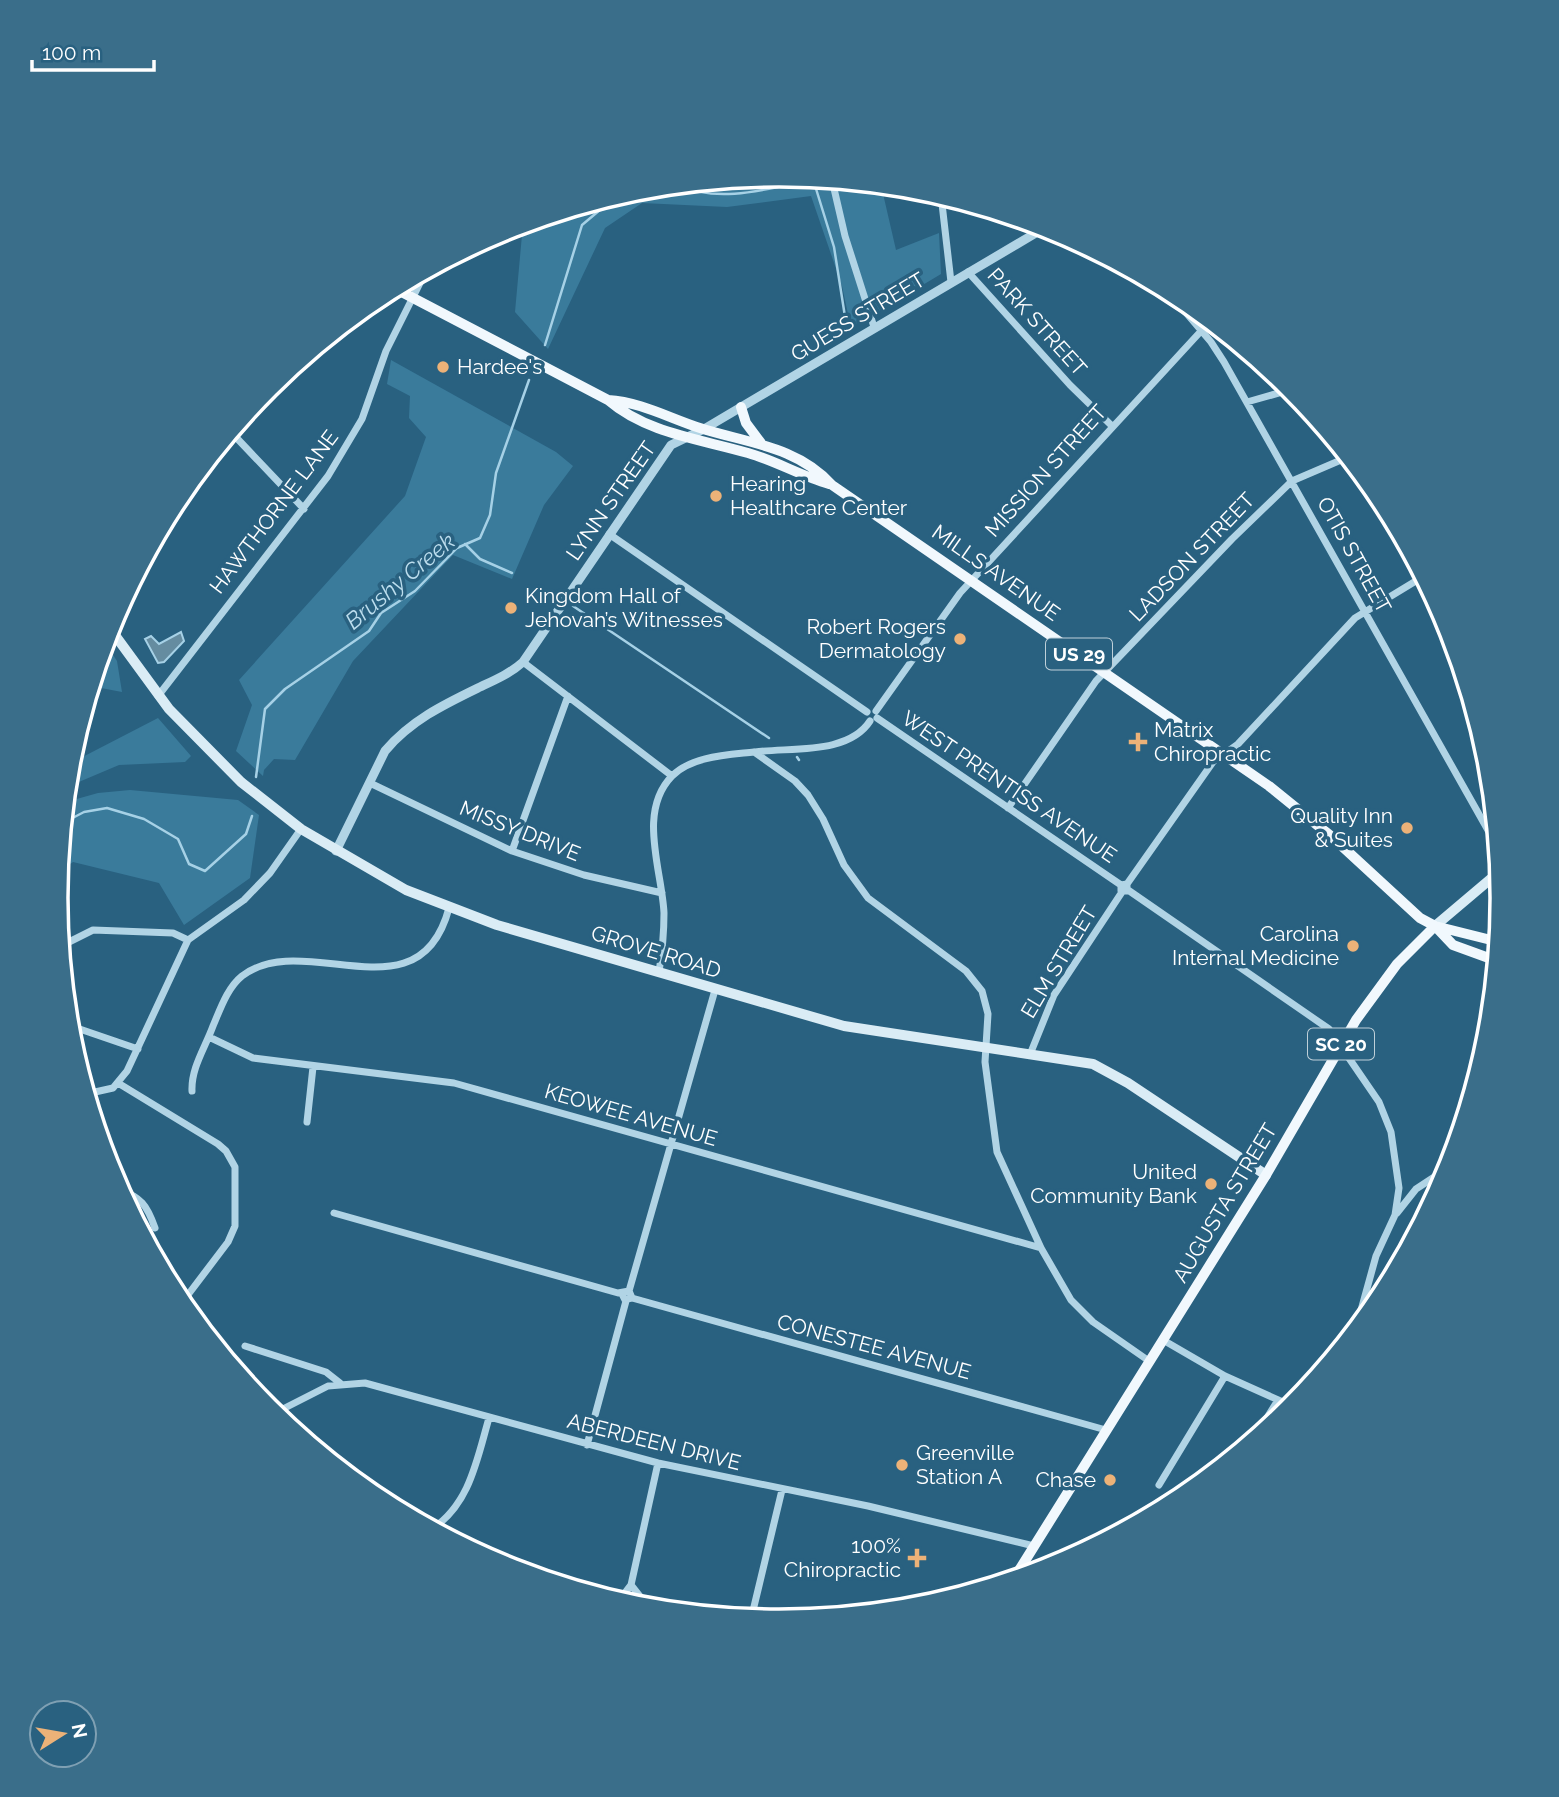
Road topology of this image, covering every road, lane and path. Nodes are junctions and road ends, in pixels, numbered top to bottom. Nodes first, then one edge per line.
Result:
1 (834, 190) edge
2 (942, 206) edge
3 (1033, 234) edge
4 (968, 272) junction
5 (951, 282) junction
6 (419, 286) edge
7 (406, 294) edge
8 (413, 298) junction
9 (1194, 321) edge
10 (874, 327) junction
11 (1202, 330) junction
12 (1279, 393) edge
13 (608, 400) junction
14 (1247, 402) junction
15 (741, 407) junction
16 (1111, 425) junction
17 (704, 429) junction
18 (687, 436) junction
19 (238, 439) edge
20 (761, 443) junction
21 (1340, 461) edge
22 (1292, 481) junction
23 (832, 485) junction
24 (304, 509) junction
25 (609, 534) junction
26 (973, 580) junction
27 (1415, 581) edge
28 (1365, 610) junction
29 (117, 639) edge
30 (523, 662) junction
31 (1105, 672) junction
32 (158, 696) junction
33 (568, 696) junction
34 (873, 715) junction
35 (754, 752) junction
36 (1225, 754) junction
37 (672, 776) junction
38 (372, 784) junction
39 (1008, 808) junction
40 (1487, 828) edge
41 (300, 829) junction
42 (336, 851) junction
43 (512, 851) junction
44 (1490, 880) edge
45 (1125, 888) junction
46 (662, 893) junction
47 (449, 908) junction
48 (1435, 926) junction
49 (188, 940) junction
50 (1489, 940) edge
51 (70, 942) edge
52 (1488, 958) edge
53 (659, 972) junction
54 (715, 990) junction
55 (81, 1029) edge
56 (209, 1037) junction
57 (1342, 1044) junction
58 (986, 1047) junction
59 (138, 1049) junction
60 (1031, 1052) junction
61 (313, 1067) junction
62 (118, 1083) junction
63 (192, 1091) dead end
64 (95, 1093) edge
65 (307, 1122) dead end
66 (672, 1145) junction
67 (1266, 1175) junction
68 (1434, 1177) edge
69 (133, 1195) edge
70 (334, 1213) dead end
71 (1395, 1215) junction
72 (155, 1228) dead end
73 (1041, 1248) junction
74 (188, 1294) edge
75 (627, 1296) junction
76 (1362, 1306) edge
77 (1163, 1340) junction
78 (245, 1346) dead end
79 (1149, 1361) junction
80 (1225, 1376) junction
81 (340, 1383) junction
82 (1278, 1400) junction
83 (1281, 1402) edge
84 (284, 1408) edge
85 (1271, 1411) edge
86 (489, 1418) junction
87 (1106, 1430) junction
88 (587, 1446) junction
89 (658, 1463) junction
90 (1159, 1485) dead end
91 (782, 1490) junction
92 (441, 1523) edge
93 (1034, 1546) junction
94 (1021, 1567) edge
95 (631, 1585) junction
96 (625, 1593) edge
97 (639, 1596) edge
98 (753, 1609) edge

1 - 10 street
2 - 5 street
3 - 4 street, GUESS STREET
4 - 5 street, GUESS STREET
4 - 16 street, PARK STREET
5 - 10 street, GUESS STREET
6 - 8 street, HAWTHORNE LANE
7 - 8 main road, MILLS AVENUE / US 29
8 - 13 main road, MILLS AVENUE / US 29
8 - 24 street, HAWTHORNE LANE
9 - 11 street, OTIS STREET
10 - 15 street, GUESS STREET
11 - 14 street, OTIS STREET
11 - 16 street, MISSION STREET
12 - 14 street
13 - 17 main road, MILLS AVENUE / US 29
13 - 18 main road, MILLS AVENUE / US 29
14 - 22 street, OTIS STREET
15 - 17 street, GUESS STREET
15 - 20 main road
16 - 26 street, MISSION STREET
17 - 18 street, GUESS STREET
17 - 20 main road, MILLS AVENUE / US 29
18 - 23 main road, MILLS AVENUE / US 29
18 - 25 street, LYNN STREET
19 - 24 street
20 - 23 main road, MILLS AVENUE / US 29
21 - 22 street, LADSON STREET
22 - 28 street, OTIS STREET
22 - 31 street, LADSON STREET
23 - 26 main road, MILLS AVENUE / US 29
24 - 32 street, HAWTHORNE LANE
25 - 30 street, LYNN STREET
25 - 34 street, WEST PRENTISS AVENUE
26 - 31 main road, MILLS AVENUE / US 29
26 - 34 street, MISSION STREET
27 - 28 street, ELM STREET
28 - 36 street, ELM STREET
28 - 40 street, OTIS STREET
29 - 32 main road, GROVE ROAD
30 - 33 street
30 - 38 street
31 - 36 main road, MILLS AVENUE / US 29
31 - 39 street, LADSON STREET
32 - 41 main road, GROVE ROAD
33 - 37 street
33 - 43 street
34 - 35 street, MISSION STREET
34 - 39 street, WEST PRENTISS AVENUE
35 - 37 street, MISSION STREET
35 - 58 street
36 - 45 street, ELM STREET
36 - 48 main road, MILLS AVENUE / US 29
37 - 46 street
38 - 42 street
38 - 43 street, MISSY DRIVE
39 - 45 street, WEST PRENTISS AVENUE
41 - 42 main road, GROVE ROAD
41 - 49 street
42 - 47 main road, GROVE ROAD
43 - 46 street, MISSY DRIVE
44 - 48 main road, AUGUSTA STREET / SC 20
45 - 57 street, WEST PRENTISS AVENUE
45 - 60 street, ELM STREET
46 - 53 street
47 - 53 main road, GROVE ROAD
47 - 56 street
48 - 50 main road, US 29
48 - 52 main road, US 29
48 - 57 main road, AUGUSTA STREET / SC 20
49 - 51 street
49 - 59 street
53 - 54 main road, GROVE ROAD
54 - 58 main road, GROVE ROAD
54 - 66 street
55 - 59 street
56 - 61 street, KEOWEE AVENUE
56 - 63 street
57 - 67 main road, AUGUSTA STREET / SC 20
57 - 71 street, WEST PRENTISS AVENUE
58 - 60 main road, GROVE ROAD
58 - 73 street
59 - 62 street
60 - 67 main road, GROVE ROAD
61 - 65 street
61 - 66 street, KEOWEE AVENUE
62 - 64 street
62 - 74 street
66 - 73 street, KEOWEE AVENUE
66 - 75 street
67 - 77 main road, AUGUSTA STREET
68 - 71 street
69 - 72 street
70 - 75 street, CONESTEE AVENUE
71 - 76 street
73 - 79 street
75 - 87 street, CONESTEE AVENUE
75 - 88 street
77 - 79 main road, AUGUSTA STREET
77 - 80 street
78 - 81 street
79 - 87 main road, AUGUSTA STREET
80 - 82 street
80 - 90 street
81 - 84 street, ABERDEEN DRIVE
81 - 86 street, ABERDEEN DRIVE
82 - 83 street
82 - 85 street
86 - 88 street, ABERDEEN DRIVE
86 - 92 street
87 - 93 main road, AUGUSTA STREET
88 - 89 street, ABERDEEN DRIVE
89 - 91 street, ABERDEEN DRIVE
89 - 95 street
91 - 93 street, ABERDEEN DRIVE
91 - 98 street
93 - 94 main road, AUGUSTA STREET
95 - 96 street
95 - 97 street

